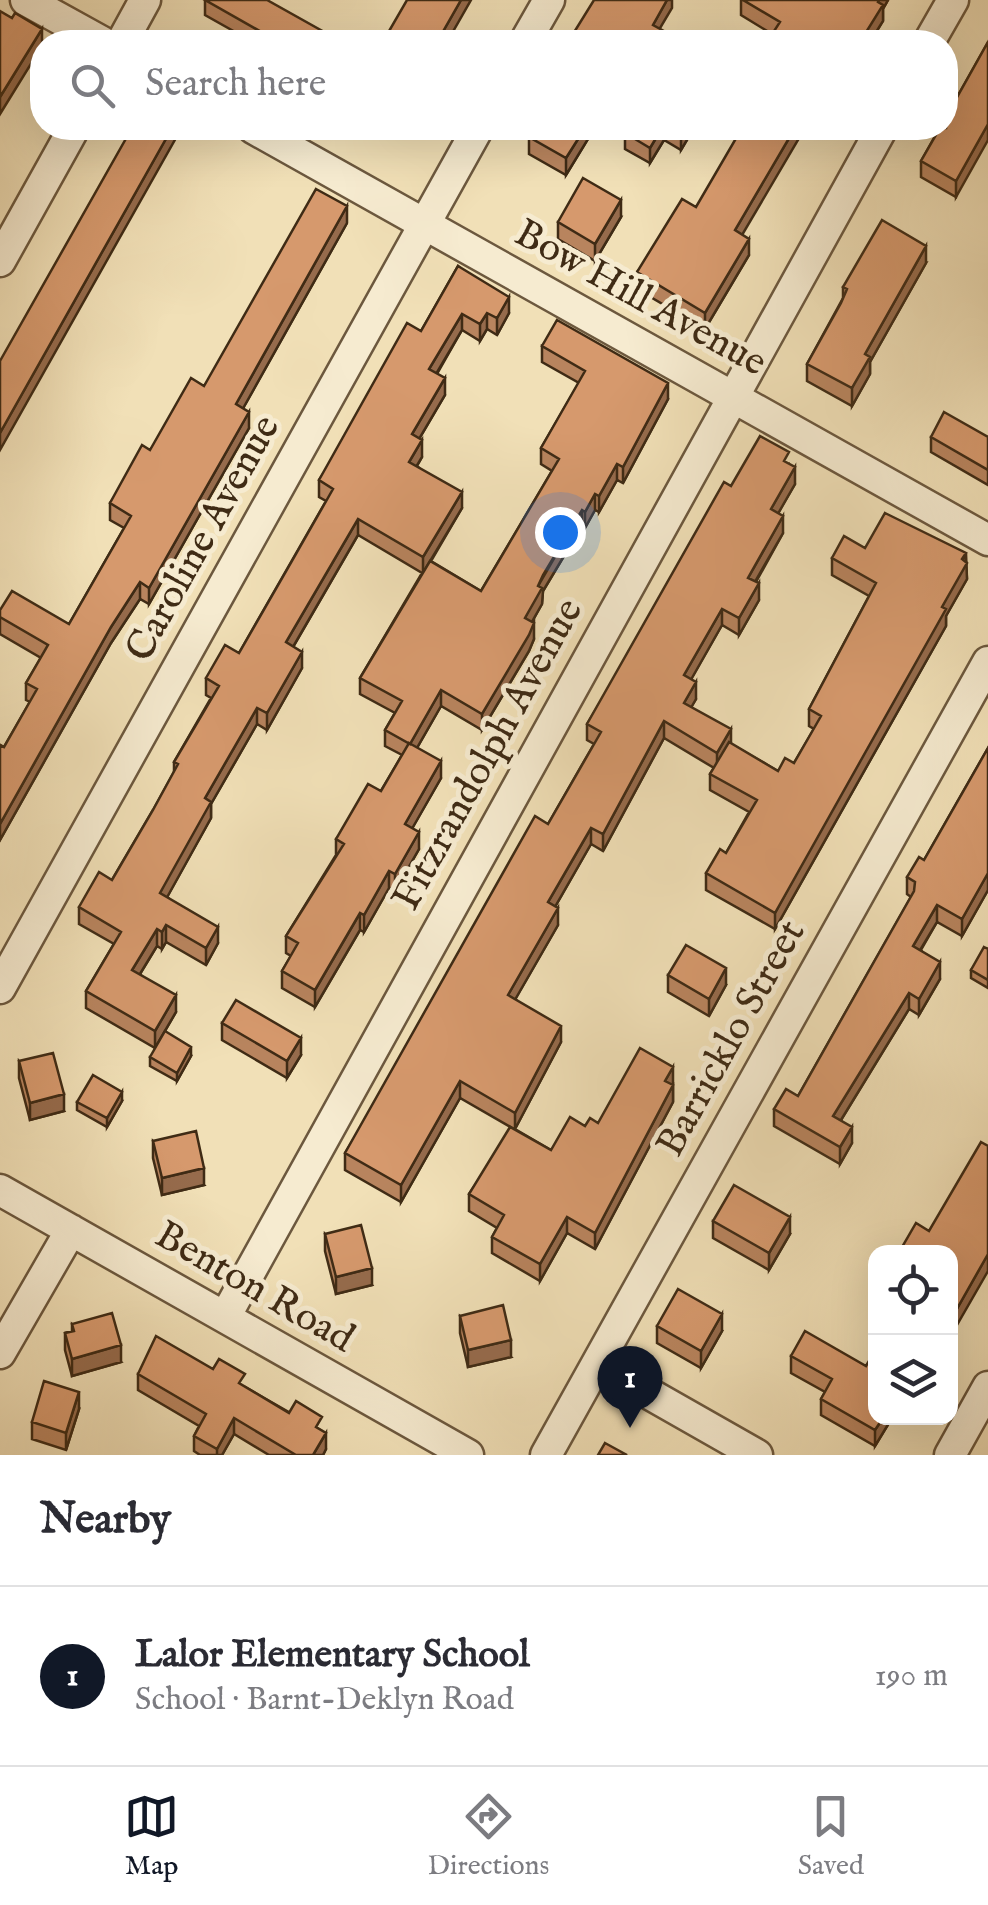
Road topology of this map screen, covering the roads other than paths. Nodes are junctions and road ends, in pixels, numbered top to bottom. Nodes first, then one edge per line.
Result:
1 (26, 0) edge
2 (146, 0) edge
3 (548, 0) edge
4 (953, 0) edge
5 (80, 30) edge
6 (129, 30) edge
7 (532, 30) edge
8 (937, 30) edge
9 (67, 140) edge
10 (274, 140) edge
11 (471, 140) edge
12 (875, 140) edge
13 (424, 224) junction
14 (0, 261) edge
15 (733, 397) junction
16 (988, 540) edge
17 (988, 662) edge
18 (0, 988) edge
19 (0, 1190) edge
20 (71, 1230) junction
21 (224, 1317) junction
22 (0, 1354) edge
23 (597, 1364) junction
24 (988, 1387) edge
25 (468, 1455) edge
26 (546, 1455) edge
27 (757, 1455) edge
28 (950, 1455) edge

1 - 5 street
2 - 6 street
3 - 7 street
4 - 8 street
9 - 14 street
10 - 13 street, Bow Hill Avenue
11 - 13 street, Caroline Avenue
12 - 15 street, Fitzrandolph Avenue
13 - 15 street, Bow Hill Avenue
13 - 18 street, Caroline Avenue
15 - 16 street, Bow Hill Avenue
15 - 21 street, Fitzrandolph Avenue
17 - 23 street, Barricklo Street
19 - 20 street, Benton Road
20 - 21 street, Benton Road
20 - 22 street
21 - 25 street, Benton Road
23 - 26 street, Barricklo Street
23 - 27 street
24 - 28 street

